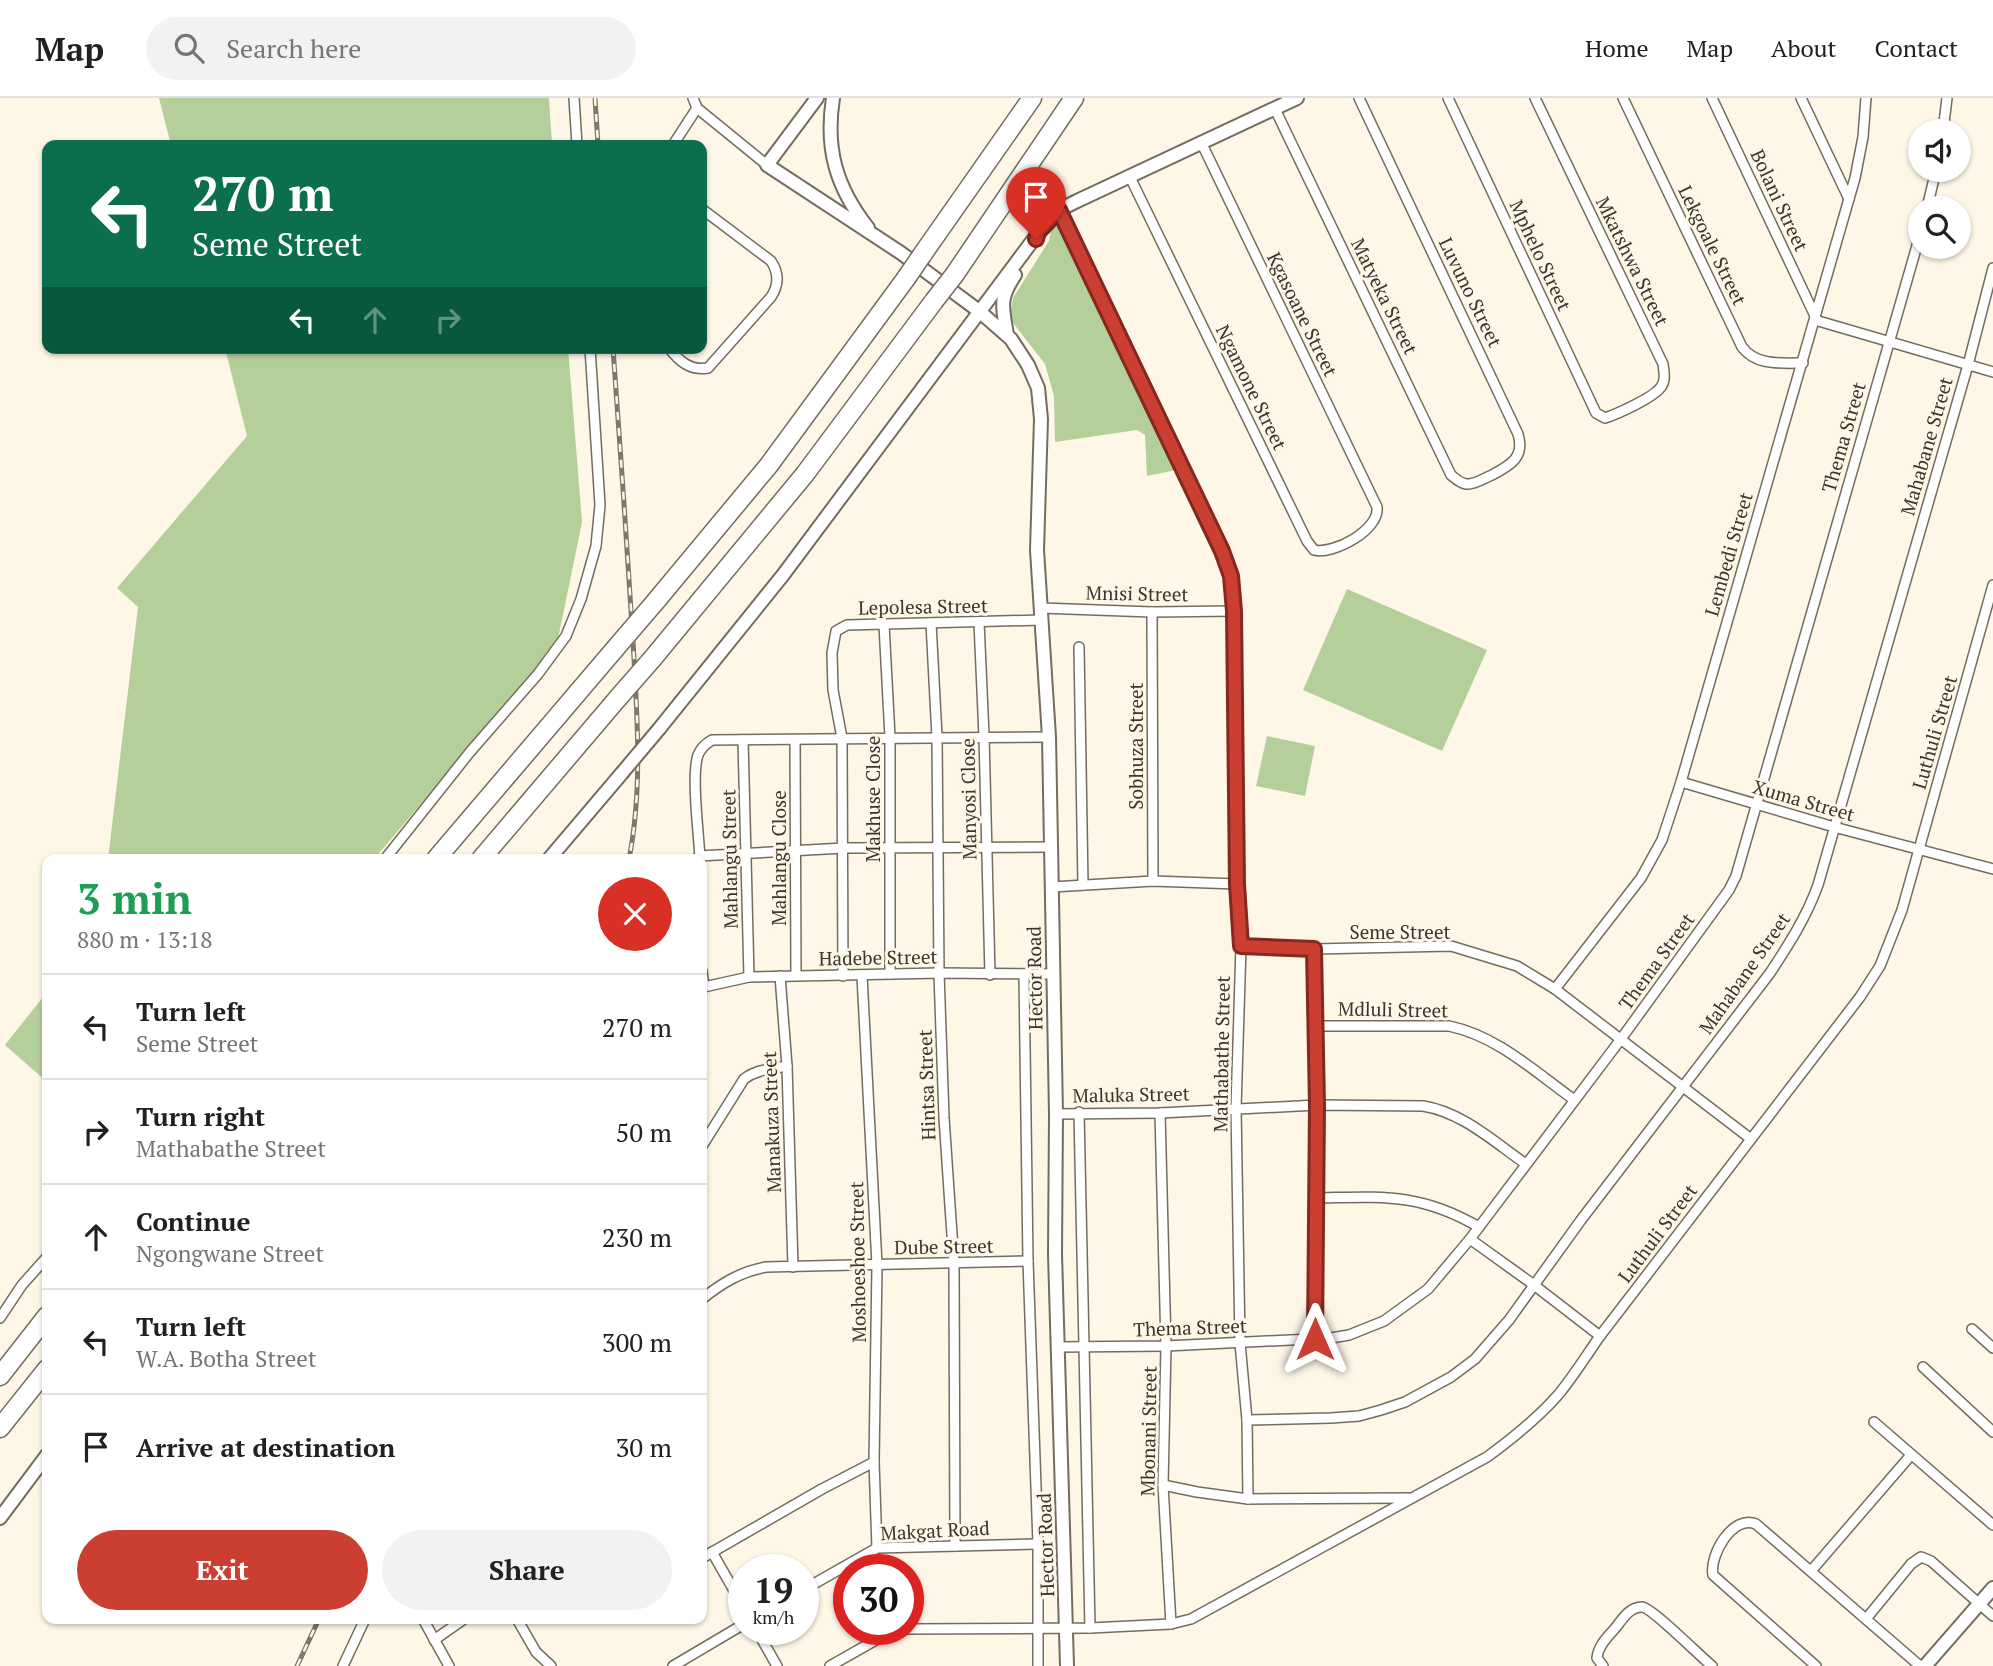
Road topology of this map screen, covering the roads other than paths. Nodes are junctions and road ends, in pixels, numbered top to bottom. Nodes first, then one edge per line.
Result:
1 (574, 98) edge
2 (693, 98) edge
3 (817, 98) edge
4 (834, 98) edge
5 (1032, 98) edge
6 (1074, 98) edge
7 (1297, 98) edge
8 (1359, 98) edge
9 (1448, 98) edge
10 (1535, 98) edge
11 (1623, 98) edge
12 (1712, 98) edge
13 (1801, 98) edge
14 (1866, 98) edge
15 (1947, 98) edge
16 (697, 108) junction
17 (1275, 109) junction
18 (1944, 119) edge
19 (577, 140) edge
20 (676, 140) edge
21 (1202, 144) junction
22 (767, 165) junction
23 (1129, 175) junction
24 (1849, 199) junction
25 (1059, 210) junction
26 (707, 213) edge
27 (1038, 232) junction
28 (875, 236) junction
29 (1913, 259) edge
30 (1993, 268) edge
31 (979, 311) junction
32 (1815, 319) junction
33 (1007, 335) junction
34 (1889, 341) junction
35 (590, 354) edge
36 (675, 354) edge
37 (1802, 363) junction
38 (1968, 365) junction
39 (1993, 372) edge
40 (1610, 416) joint
41 (1475, 483) joint
42 (1375, 523) joint
43 (1993, 585) edge
44 (1234, 611) junction
45 (1152, 612) junction
46 (1041, 615) junction
47 (979, 622) junction
48 (931, 623) junction
49 (884, 625) junction
50 (1079, 647) dead end
51 (984, 736) junction
52 (890, 737) junction
53 (937, 737) junction
54 (1049, 737) junction
55 (842, 738) junction
56 (743, 740) junction
57 (794, 740) junction
58 (1681, 782) junction
59 (1757, 806) junction
60 (1834, 827) junction
61 (940, 846) junction
62 (986, 847) junction
63 (1051, 847) junction
64 (844, 848) junction
65 (890, 848) junction
66 (1919, 850) junction
67 (796, 852) junction
68 (747, 853) junction
69 (389, 854) edge
70 (440, 854) edge
71 (485, 854) edge
72 (553, 854) edge
73 (699, 854) edge
74 (707, 857) edge
75 (1993, 869) edge
76 (1153, 881) junction
77 (1237, 884) junction
78 (1083, 885) junction
79 (1052, 887) junction
80 (1241, 946) junction
81 (1314, 949) junction
82 (940, 973) junction
83 (890, 974) junction
84 (780, 975) junction
85 (796, 975) junction
86 (990, 975) junction
87 (1053, 975) junction
88 (843, 976) junction
89 (862, 976) junction
90 (1024, 976) junction
91 (749, 977) junction
92 (707, 988) edge
93 (1555, 989) junction
94 (1316, 1026) junction
95 (1621, 1039) junction
96 (787, 1066) junction
97 (1683, 1087) junction
98 (1573, 1099) junction
99 (1317, 1105) junction
100 (1236, 1108) junction
101 (1079, 1112) junction
102 (1160, 1113) junction
103 (1056, 1114) junction
104 (707, 1138) edge
105 (1751, 1139) junction
106 (1526, 1164) junction
107 (1315, 1198) junction
108 (1479, 1227) junction
109 (1470, 1239) junction
110 (1028, 1261) junction
111 (42, 1263) edge
112 (954, 1264) junction
113 (877, 1265) junction
114 (793, 1267) junction
115 (1534, 1285) junction
116 (707, 1295) edge
117 (0, 1318) edge
118 (42, 1322) edge
119 (1972, 1329) dead end
120 (1600, 1336) junction
121 (1315, 1339) junction
122 (1240, 1343) junction
123 (1166, 1346) junction
124 (1059, 1347) junction
125 (1084, 1348) junction
126 (1993, 1348) edge
127 (1923, 1367) dead end
128 (42, 1375) edge
129 (0, 1376) edge
130 (1247, 1420) junction
131 (1874, 1422) dead end
132 (0, 1428) edge
133 (1993, 1432) edge
134 (1911, 1455) junction
135 (42, 1462) edge
136 (874, 1462) junction
137 (1163, 1485) junction
138 (1410, 1498) junction
139 (1248, 1499) junction
140 (0, 1518) edge
141 (1993, 1525) edge
142 (1038, 1544) junction
143 (955, 1546) junction
144 (877, 1548) junction
145 (712, 1552) junction
146 (707, 1555) edge
147 (1811, 1572) junction
148 (728, 1580) edge
149 (819, 1581) edge
150 (1993, 1588) edge
151 (1979, 1604) junction
152 (1993, 1616) edge
153 (1866, 1619) junction
154 (363, 1624) edge
155 (426, 1624) edge
156 (457, 1624) edge
157 (520, 1624) edge
158 (1171, 1624) junction
159 (1037, 1628) junction
160 (1067, 1628) junction
161 (1090, 1628) junction
162 (924, 1629) edge
163 (728, 1634) edge
164 (435, 1640) junction
165 (765, 1645) edge
166 (866, 1645) edge
167 (1927, 1665) edge
168 (343, 1666) edge
169 (449, 1666) edge
170 (551, 1666) edge
171 (673, 1666) edge
172 (777, 1666) edge
173 (830, 1666) edge
174 (1038, 1666) edge
175 (1067, 1666) edge
176 (1603, 1666) edge
177 (1712, 1666) edge
178 (1816, 1666) edge

1 - 19 street
2 - 16 street
3 - 22 street
4 - 28 street
5 - 70 highway, bridge
6 - 71 highway, bridge
7 - 17 street
8 - 41 street, Luvuno Street
9 - 40 street, Mphelo Street
10 - 40 street, Mkatshwa Street
11 - 37 street, Lekgoale Street
12 - 32 street, Bolani Street
13 - 24 street
14 - 24 street, Lembedi Street
15 - 18 street
16 - 20 street
16 - 22 street
17 - 21 street
17 - 41 street, Matyeka Street
21 - 23 street
21 - 42 street, Kgasoane Street
22 - 28 street, Hector Road
23 - 25 street
23 - 42 street, Ngamone Street
24 - 32 street, Lembedi Street
25 - 27 street
25 - 44 street, Mathabathe Street
26 - 36 street
27 - 31 street
27 - 33 street
28 - 31 street, Hector Road
29 - 34 street, Thema Street
30 - 38 street, Mahabane Street
31 - 33 street, Hector Road
31 - 72 street, bridge
32 - 34 street
32 - 37 street, Lembedi Street
33 - 46 street, Hector Road
34 - 38 street
34 - 59 street, Thema Street
35 - 69 street
37 - 58 street, Lembedi Street
38 - 39 street
38 - 60 street, Mahabane Street
43 - 66 street, Luthuli Street
44 - 45 street, Mnisi Street
44 - 77 street, Mathabathe Street
45 - 46 street, Mnisi Street
45 - 76 street, Sobhuza Street
46 - 47 street, Lepolesa Street
46 - 54 street, Hector Road
47 - 48 street, Lepolesa Street
47 - 51 street, Manyosi Close
48 - 49 street, Lepolesa Street
48 - 53 street, Hintsa Street
49 - 52 street, Makhuse Close
49 - 55 street, Lepolesa Street
50 - 78 street
51 - 53 street
51 - 54 street
51 - 62 street, Manyosi Close
52 - 53 street
52 - 55 street
52 - 65 street, Makhuse Close
53 - 61 street, Hintsa Street
54 - 63 street, Hector Road
55 - 57 street
55 - 64 street
56 - 57 street
56 - 68 street, Mahlangu Street
56 - 73 street
57 - 67 street, Mahlangu Close
58 - 59 street, Xuma Street
58 - 93 street, Lembedi Street
59 - 60 street, Xuma Street
59 - 95 street, Thema Street
60 - 66 street, Xuma Street
60 - 97 street, Mahabane Street
61 - 62 street
61 - 65 street
61 - 82 street, Hintsa Street
62 - 63 street
62 - 86 street, Manyosi Close
63 - 79 street, Hector Road
64 - 65 street
64 - 67 street
64 - 88 street
65 - 83 street, Makhuse Close
66 - 75 street
66 - 105 street, Luthuli Street
67 - 68 street
67 - 85 street, Mahlangu Close
68 - 74 street
68 - 91 street, Mahlangu Street
76 - 77 street
76 - 78 street
77 - 80 street, Mathabathe Street
78 - 79 street
79 - 87 street, Hector Road
80 - 81 street, Seme Street
80 - 100 street, Mathabathe Street
81 - 93 street, Seme Street
81 - 94 street
82 - 83 street, Hadebe Street
82 - 86 street, Hadebe Street
82 - 112 street, Hintsa Street
83 - 89 street, Hadebe Street
84 - 85 street, Hadebe Street
84 - 91 street, Hadebe Street
84 - 96 street, Manakuza Street
85 - 88 street, Hadebe Street
86 - 90 street, Hadebe Street
87 - 90 street, Hadebe Street
87 - 103 street, Hector Road
88 - 89 street, Hadebe Street
89 - 113 street, Moshoeshoe Street
90 - 110 street, Hector Road
91 - 92 street, Hadebe Street
93 - 95 street, Seme Street
94 - 98 street, Mdluli Street
94 - 99 street
95 - 97 street, Seme Street
95 - 98 street, Thema Street
96 - 104 street
96 - 114 street, Manakuza Street
97 - 105 street, Seme Street
97 - 115 street, Mahabane Street
98 - 106 street, Thema Street
99 - 100 street, Maluka Street
99 - 106 street, Maluka Street
99 - 107 street
100 - 102 street, Maluka Street
100 - 122 street, Mathabathe Street
101 - 102 street, Maluka Street
101 - 103 street, Maluka Street
101 - 125 street
102 - 123 street, Mbonani Street
103 - 124 street, Hector Road
105 - 120 street, Luthuli Street
106 - 108 street, Thema Street
107 - 108 street
107 - 121 street
108 - 109 street, Thema Street
109 - 115 street
109 - 121 street, Thema Street
110 - 112 street, Dube Street
110 - 142 street, Hector Road
111 - 117 street
112 - 113 street, Dube Street
112 - 143 street, Hintsa Street
113 - 114 street, Dube Street
113 - 136 street, Moshoeshoe Street
114 - 116 street, Dube Street
115 - 120 street
115 - 130 street, Mahabane Street
118 - 129 highway
119 - 126 street
120 - 138 street, Luthuli Street
121 - 122 street, Thema Street
122 - 123 street, Thema Street
122 - 130 street, Mathabathe Street
123 - 125 street, Thema Street
123 - 137 street, Mbonani Street
124 - 125 street, Thema Street
124 - 160 street, Hector Road
125 - 161 street
127 - 133 street
128 - 132 highway
130 - 139 street, Mathabathe Street
131 - 134 street
134 - 141 street
134 - 147 street
135 - 140 street
136 - 144 street, Moshoeshoe Street
136 - 145 street
137 - 139 street
137 - 158 street, Mbonani Street
138 - 139 street
138 - 158 street, Luthuli Street
142 - 143 street, Makgat Road
142 - 159 street, Hector Road
143 - 144 street, Makgat Road
144 - 149 street, Makgat Road
145 - 146 street
145 - 148 street
147 - 153 street
147 - 178 street
150 - 151 street
151 - 152 street
151 - 153 street
151 - 167 street
153 - 167 street
154 - 168 street
155 - 164 street
156 - 164 street
157 - 170 street
158 - 161 street, Luthuli Street
159 - 160 street, Luthuli Street
159 - 162 street, Luthuli Street
159 - 174 street, Hector Road
160 - 161 street, Luthuli Street
160 - 175 street, Hector Road
163 - 171 street
164 - 169 street
165 - 172 street
166 - 173 street, Luthuli Street
176 - 177 street

